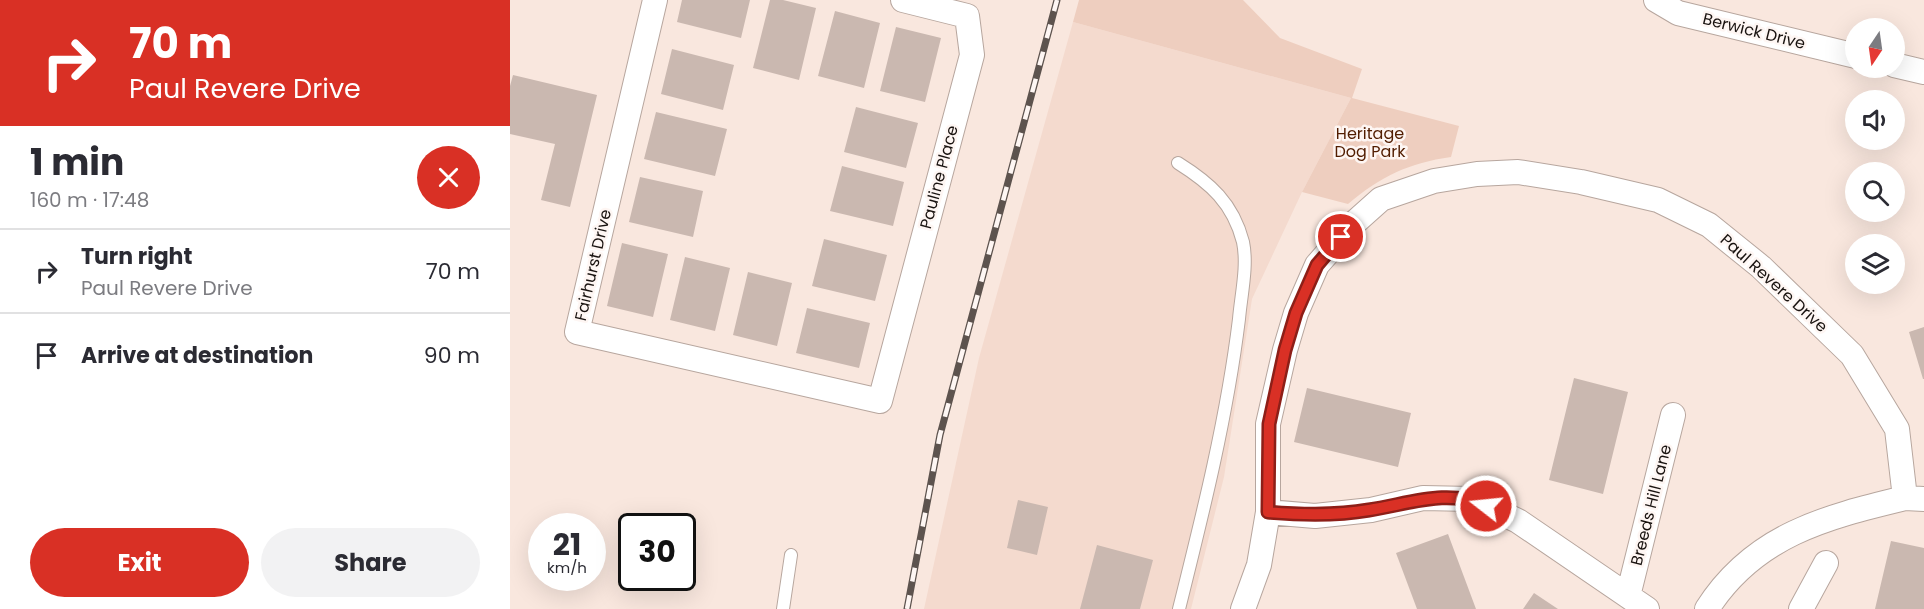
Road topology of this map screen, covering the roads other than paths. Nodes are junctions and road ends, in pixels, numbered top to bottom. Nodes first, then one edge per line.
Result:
1 (655, 0) edge
2 (903, 0) edge
3 (1656, 0) edge
4 (1845, 53) edge
5 (1905, 68) edge
6 (1924, 72) edge
7 (1178, 163) dead end
8 (880, 401) joint
9 (1673, 415) dead end
10 (1914, 498) edge
11 (1268, 512) junction
12 (791, 555) dead end
13 (1826, 563) dead end
14 (1637, 602) edge
15 (783, 609) edge
16 (1179, 609) edge
17 (1244, 609) edge
18 (1707, 609) edge
19 (1801, 609) edge

1 - 8 street, Fairhurst Drive
2 - 8 street, Pauline Place
3 - 4 street, Berwick Drive
5 - 6 street
7 - 16 lane
9 - 14 street, Breeds Hill Lane
10 - 11 street, Paul Revere Drive
10 - 18 street, Paul Revere Drive
11 - 14 street
11 - 17 street, Paul Revere Drive
12 - 15 lane
13 - 19 street

